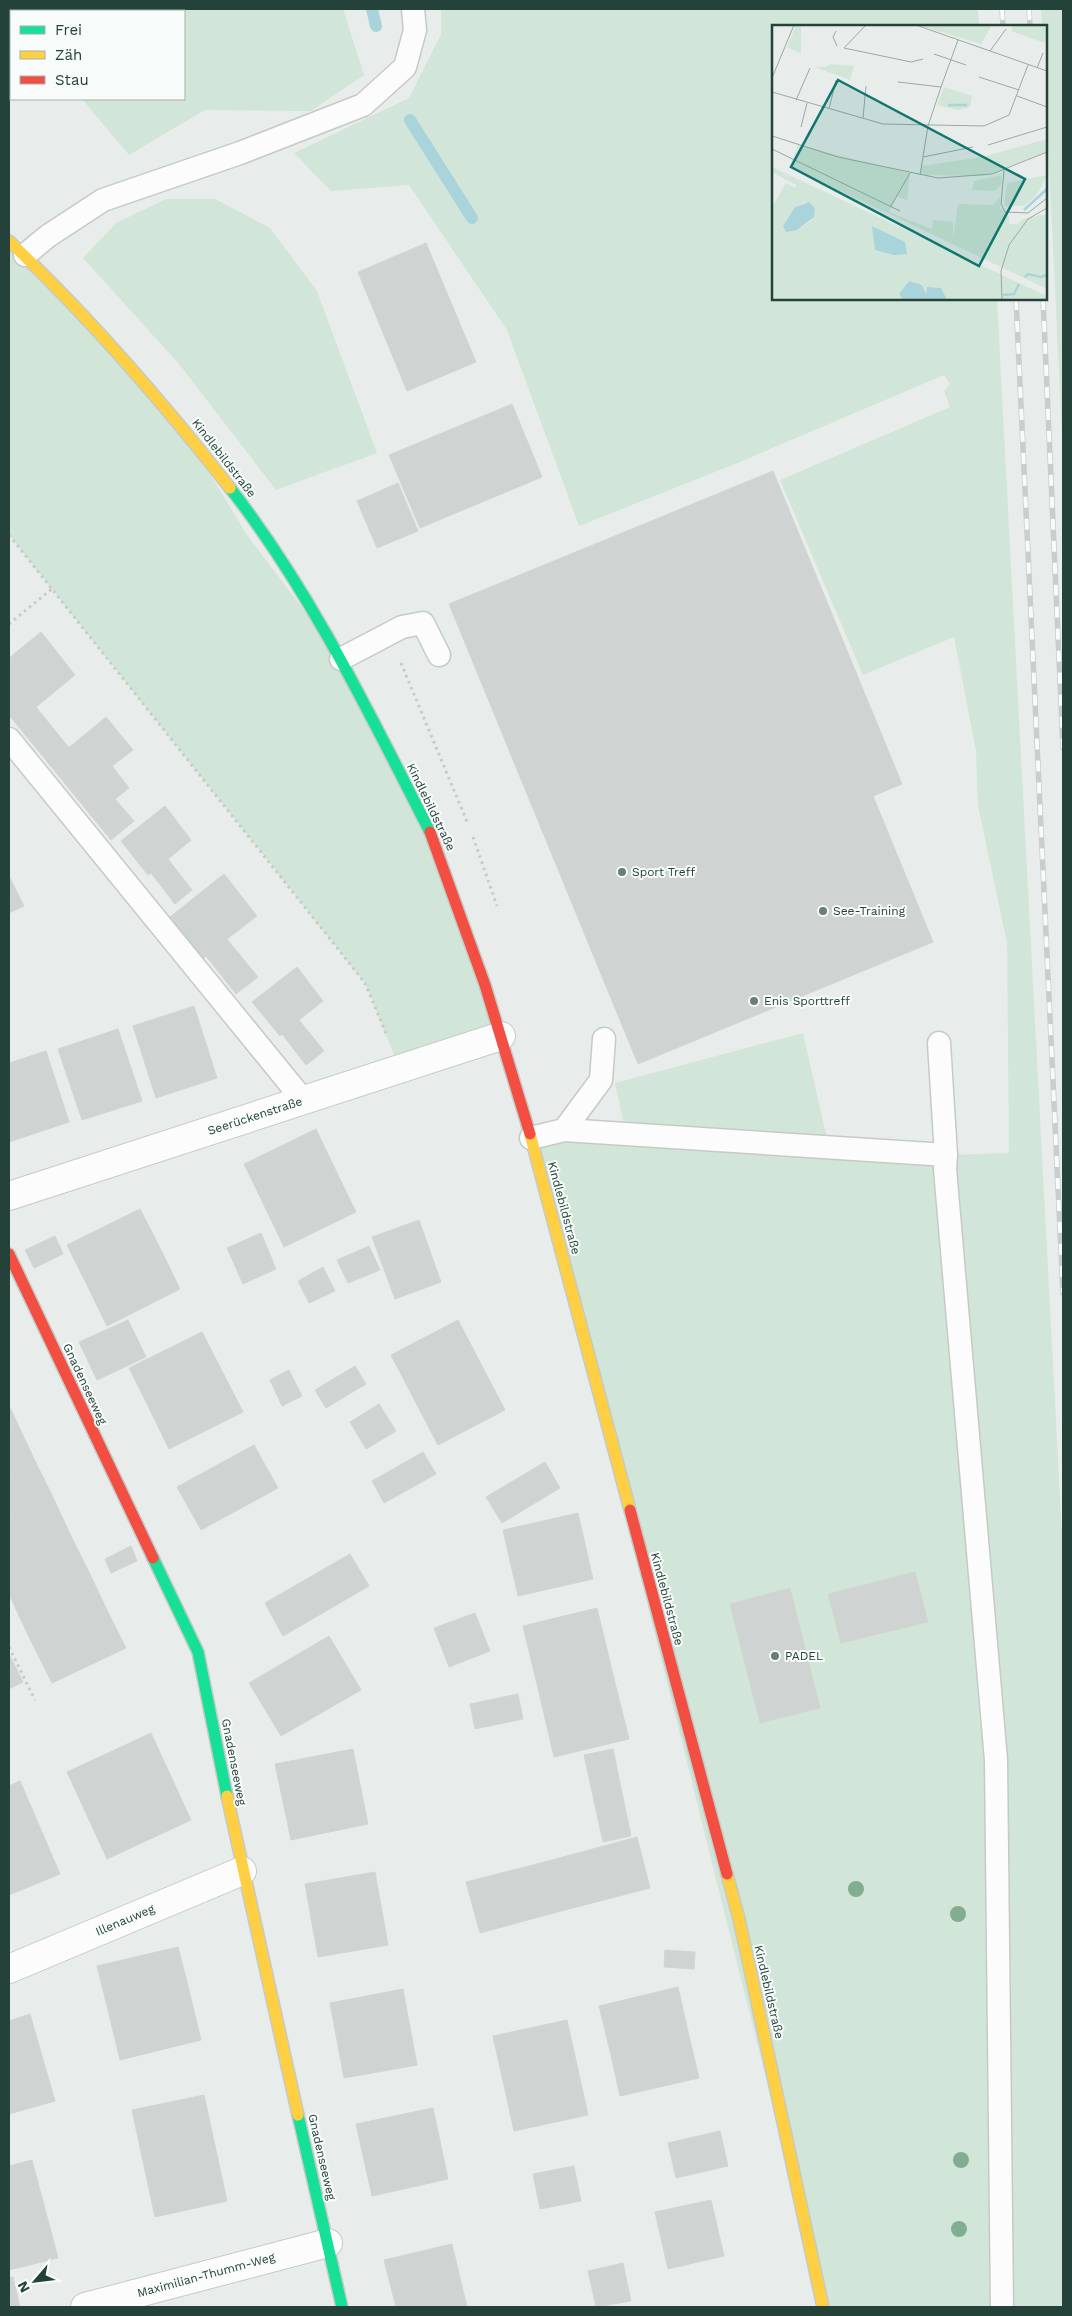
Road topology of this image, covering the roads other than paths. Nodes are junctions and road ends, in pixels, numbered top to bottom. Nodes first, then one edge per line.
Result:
1 (413, 9) edge
2 (9, 240) edge
3 (25, 256) junction
4 (438, 655) dead end
5 (341, 659) junction
6 (9, 739) edge
7 (501, 1036) junction
8 (604, 1039) dead end
9 (939, 1043) dead end
10 (304, 1101) junction
11 (564, 1130) junction
12 (531, 1138) junction
13 (946, 1156) junction
14 (9, 1196) edge
15 (9, 1254) edge
16 (242, 1872) junction
17 (9, 1969) edge
18 (328, 2243) junction
19 (85, 2307) edge
20 (342, 2307) edge
21 (823, 2307) edge
22 (1002, 2307) edge

1 - 3 lane
2 - 3 main road, Kindlebildstraße
3 - 5 main road, Kindlebildstraße
4 - 5 lane
5 - 7 main road, Kindlebildstraße
6 - 10 lane
7 - 10 street, Seerückenstraße
7 - 12 main road, Kindlebildstraße
8 - 11 lane
9 - 13 lane
10 - 14 street, Seerückenstraße
11 - 12 lane
11 - 13 lane
12 - 21 main road, Kindlebildstraße
13 - 22 lane
15 - 16 main road, Gnadenseeweg
16 - 17 street, Illenauweg
16 - 18 main road, Gnadenseeweg
18 - 19 street, Maximilian-Thumm-Weg
18 - 20 main road, Gnadenseeweg

